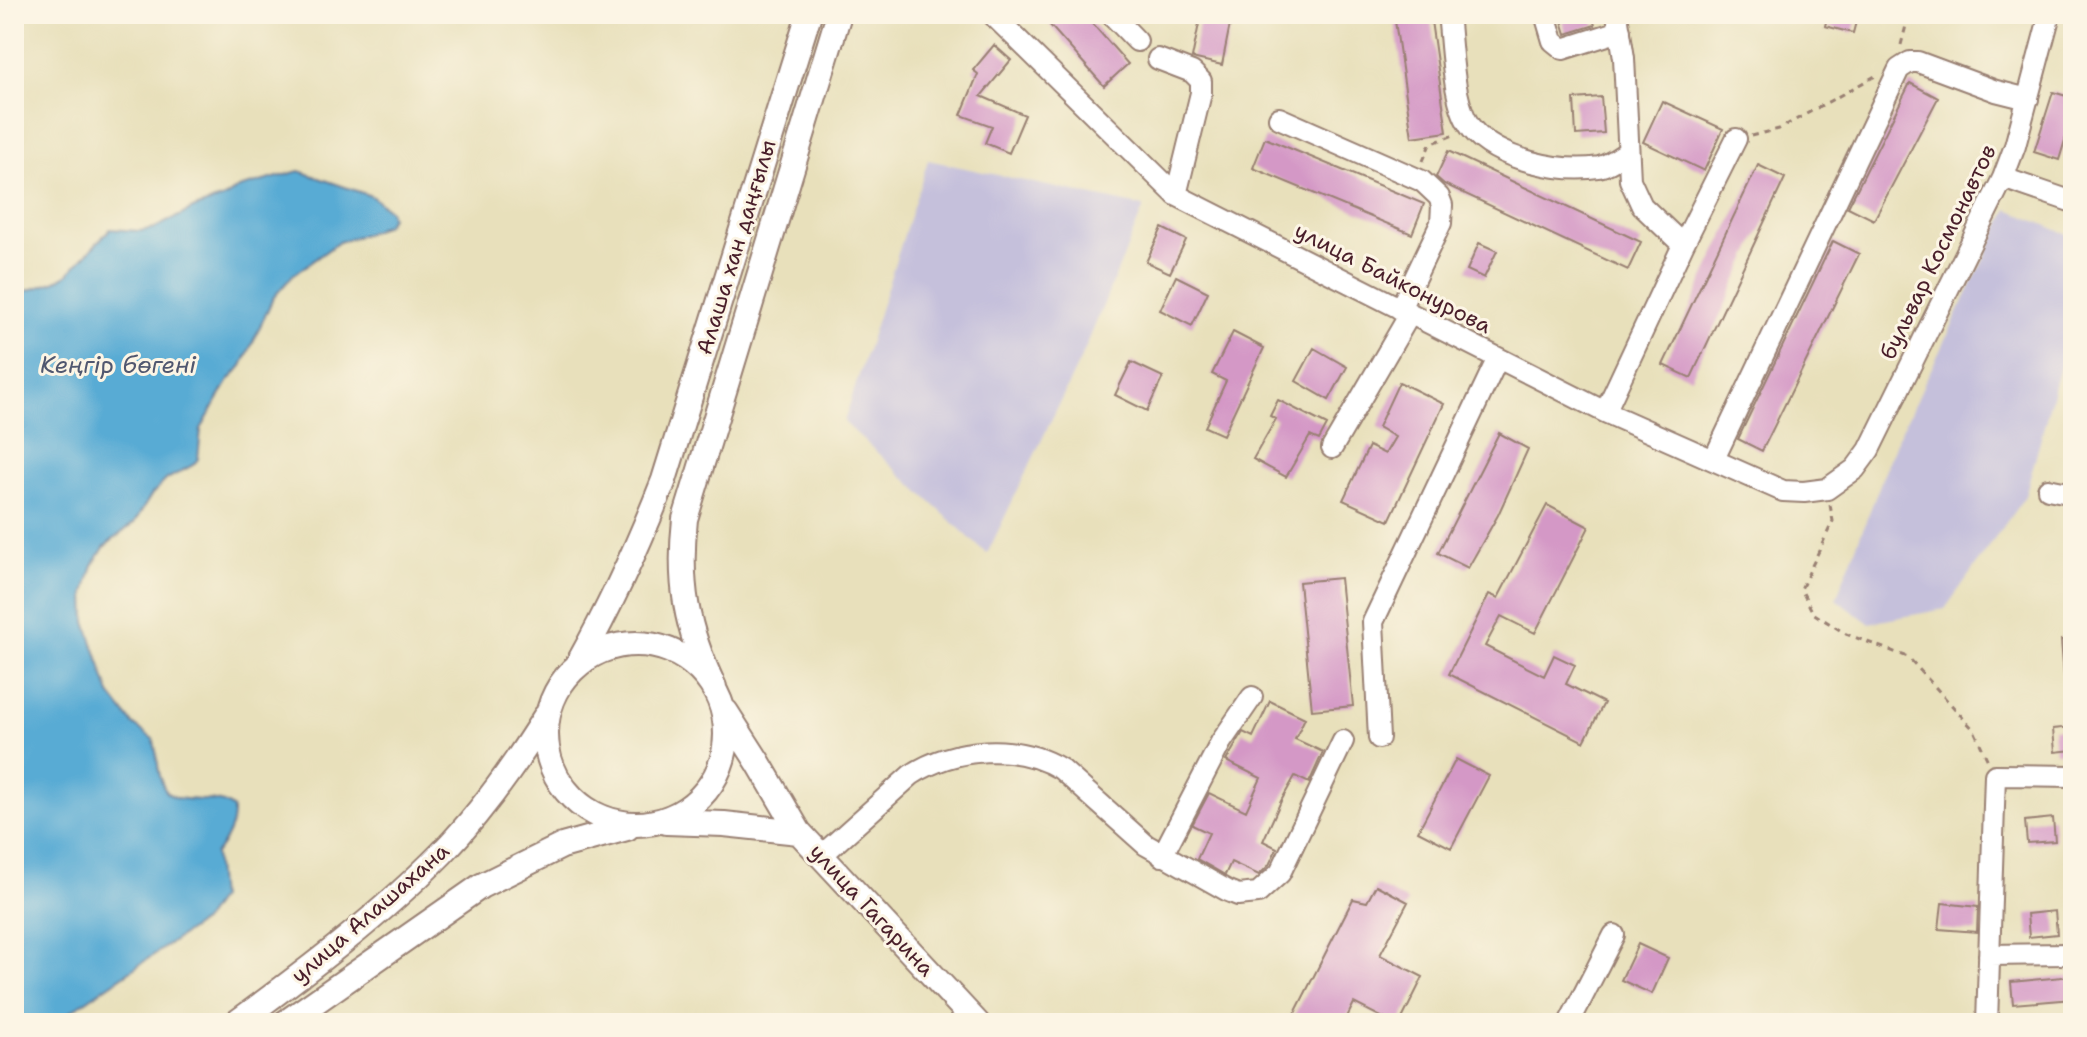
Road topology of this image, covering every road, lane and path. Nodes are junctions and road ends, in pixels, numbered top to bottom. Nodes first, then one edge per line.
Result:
1 (809, 14) edge
2 (839, 14) edge
3 (992, 14) edge
4 (1111, 14) edge
5 (1448, 14) edge
6 (1545, 14) edge
7 (1909, 14) edge
8 (2050, 14) edge
9 (1618, 22) edge
10 (1137, 41) dead end
11 (1158, 59) dead end
12 (1899, 69) junction
13 (2028, 99) junction
14 (1279, 118) dead end
15 (1472, 129) junction
16 (1736, 139) joint
17 (1627, 152) junction
18 (2003, 178) junction
19 (1422, 181) junction
20 (1176, 195) junction
21 (2073, 202) edge
22 (1683, 245) junction
23 (1405, 311) junction
24 (1498, 358) junction
25 (1605, 412) junction
26 (1332, 448) dead end
27 (1714, 459) junction
28 (1827, 489) junction
29 (2048, 489) dead end
30 (2073, 494) edge
31 (579, 662) junction
32 (718, 697) junction
33 (1252, 697) dead end
34 (549, 711) junction
35 (1379, 738) dead end
36 (1343, 741) dead end
37 (1995, 775) junction
38 (2073, 776) edge
39 (648, 823) junction
40 (799, 832) junction
41 (821, 856) junction
42 (1162, 856) junction
43 (1614, 935) dead end
44 (2073, 954) edge
45 (1989, 955) junction
46 (236, 1023) edge
47 (285, 1023) edge
48 (977, 1023) edge
49 (1569, 1023) edge
50 (1987, 1023) edge

1 - 31 main road, Алаша хан даңғылы
2 - 32 main road, Алаша хан даңғылы
3 - 20 street, улица Байконурова
4 - 10 street
5 - 15 street
6 - 9 street
7 - 12 path
8 - 13 street, бульвар Космонавтов
9 - 17 street
11 - 20 street
12 - 13 street
12 - 16 path
12 - 27 street
13 - 18 street, бульвар Космонавтов
14 - 19 street
15 - 17 street
15 - 19 path
16 - 22 street
17 - 22 street
18 - 21 street
18 - 28 street, бульвар Космонавтов
19 - 23 street
20 - 23 street, улица Байконурова
22 - 25 street
23 - 24 street, улица Байконурова
23 - 26 street
24 - 25 street, улица Байконурова
24 - 35 street
25 - 27 street, улица Байконурова
27 - 28 street, улица Байконурова
28 - 37 path
29 - 30 street
31 - 32 main road
31 - 34 main road
32 - 39 main road
32 - 40 main road, улица Гагарина
33 - 42 street
34 - 39 main road
34 - 46 main road, улица Алашахана
36 - 42 street
37 - 38 street
37 - 45 street
39 - 40 main road
39 - 47 main road, улица Алашахана
40 - 41 main road, улица Гагарина
41 - 42 street
41 - 48 main road, улица Гагарина
43 - 49 street
44 - 45 street
45 - 50 street

